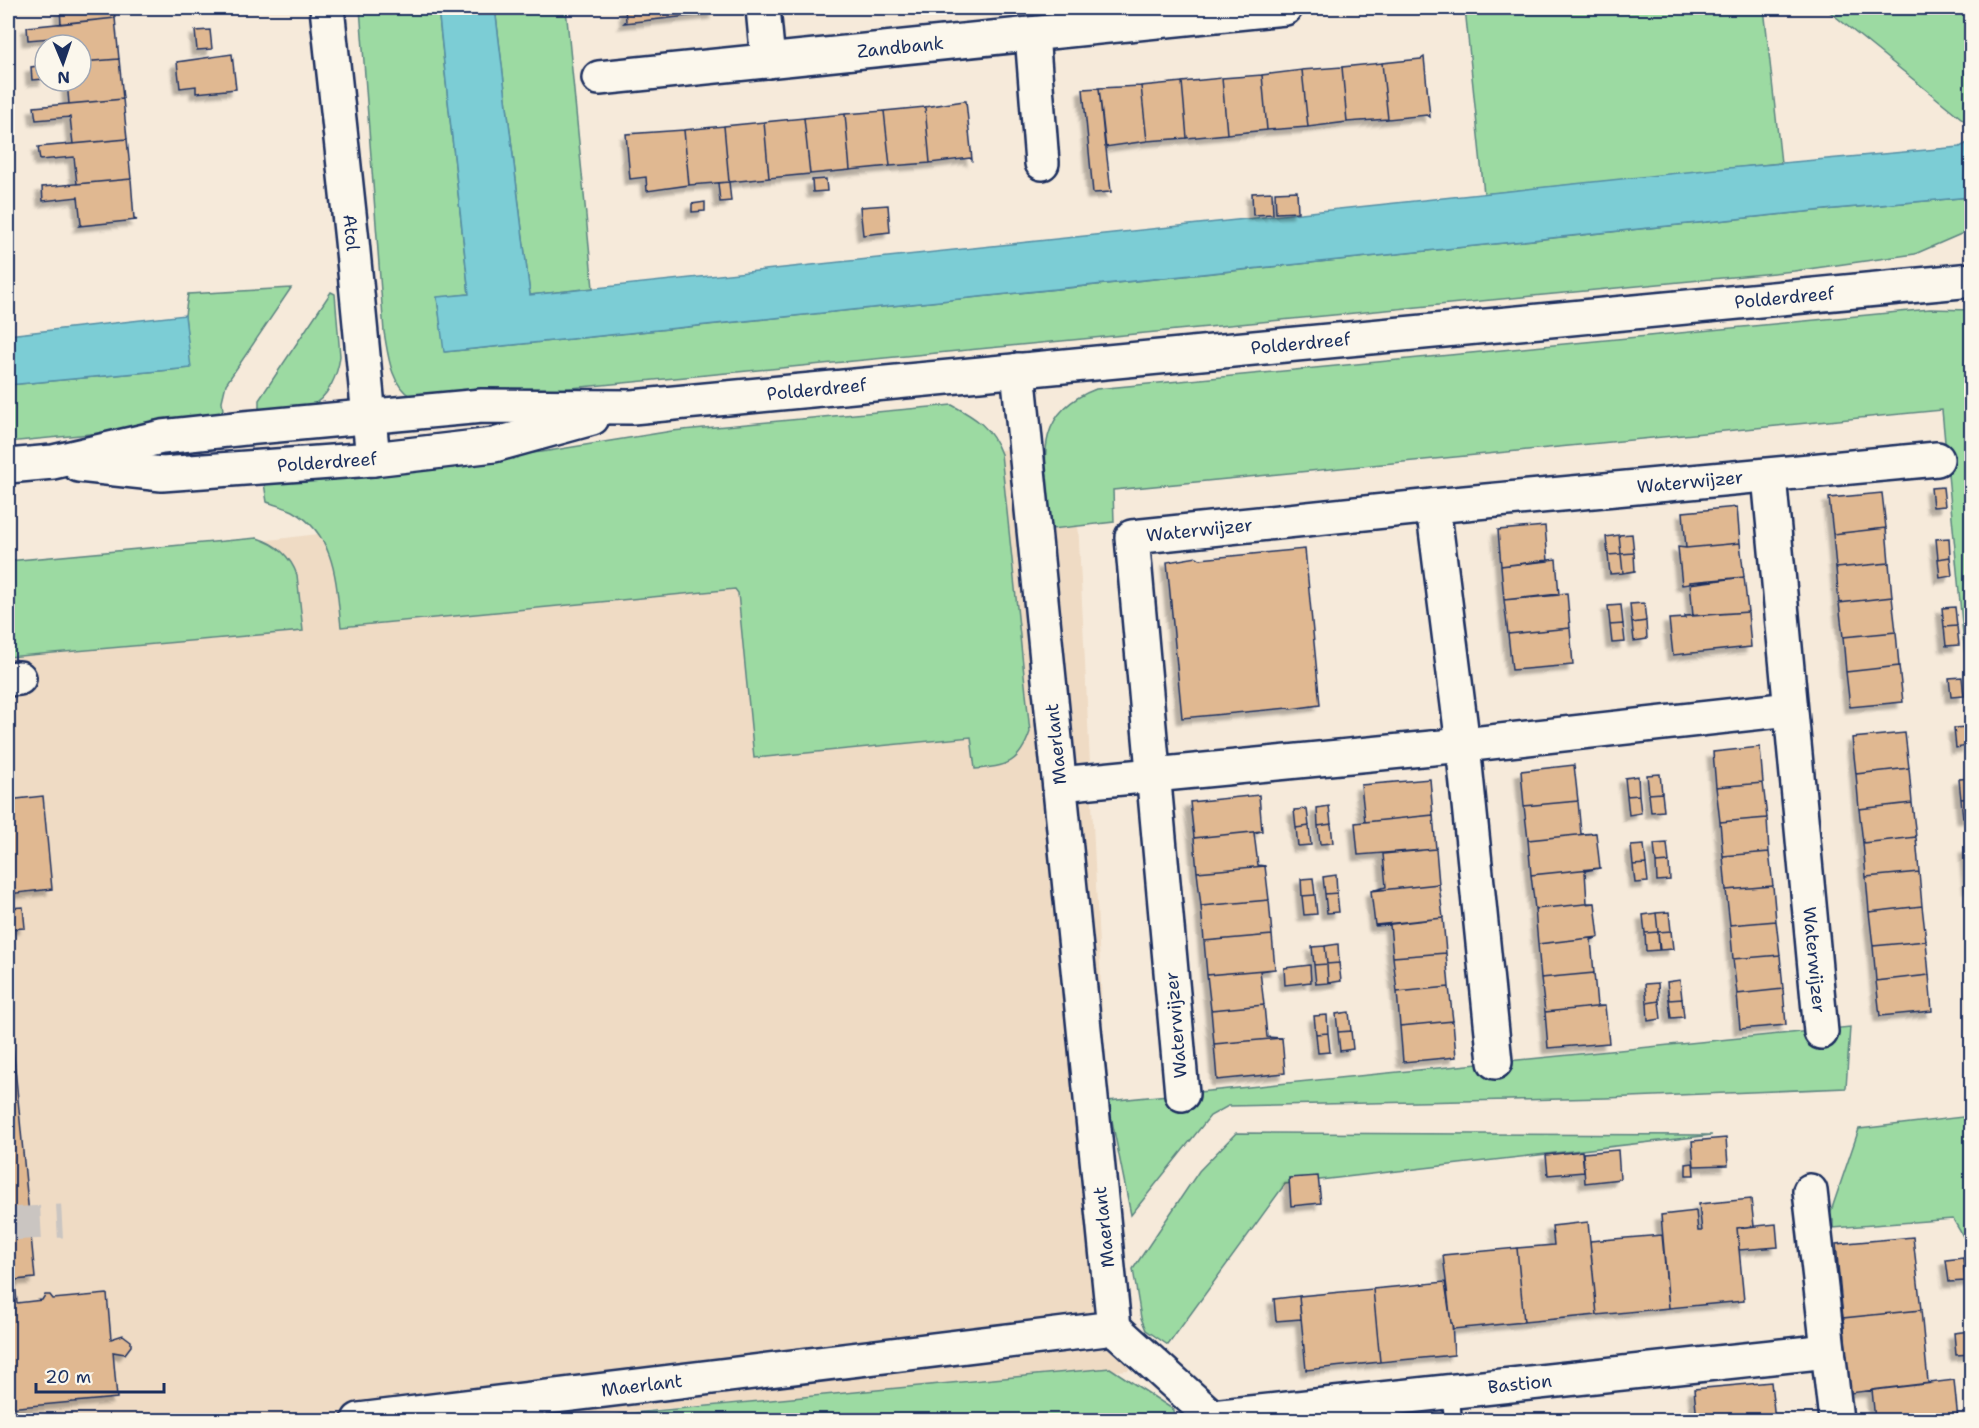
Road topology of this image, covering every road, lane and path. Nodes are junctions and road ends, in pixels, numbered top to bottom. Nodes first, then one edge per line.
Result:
1 (327, 8) edge
2 (763, 8) edge
3 (1286, 8) edge
4 (1032, 33) junction
5 (768, 61) junction
6 (598, 78) dead end
7 (1041, 163) dead end
8 (1971, 280) edge
9 (1018, 370) junction
10 (632, 407) junction
11 (370, 418) junction
12 (373, 459) junction
13 (1937, 459) dead end
14 (53, 462) junction
15 (8, 466) edge
16 (1769, 476) junction
17 (1433, 506) junction
18 (1790, 709) junction
19 (1463, 746) junction
20 (1153, 776) junction
21 (1060, 784) junction
22 (1821, 1032) dead end
23 (1495, 1062) dead end
24 (1182, 1094) dead end
25 (1810, 1191) dead end
26 (1114, 1328) junction
27 (1828, 1351) junction
28 (1452, 1405) edge
29 (1339, 1412) edge
30 (392, 1418) edge
31 (1212, 1419) edge
32 (359, 1420) edge
33 (1836, 1420) edge

1 - 11 street, Atol
2 - 5 street
3 - 4 street, Zandbank
4 - 5 street, Zandbank
4 - 7 street
5 - 6 street, Zandbank
8 - 9 street, Polderdreef
9 - 10 street, Polderdreef
9 - 21 street, Maerlant
10 - 11 street, Polderdreef
10 - 12 street, Polderdreef
11 - 12 street, Atol
11 - 14 street, Polderdreef
12 - 14 street, Polderdreef
13 - 16 street, Waterwijzer
14 - 15 street, Polderdreef
16 - 17 street, Waterwijzer
16 - 18 street, Waterwijzer
17 - 19 street
17 - 20 street, Waterwijzer
18 - 19 street
18 - 22 street, Waterwijzer
19 - 20 street
19 - 23 street
20 - 21 street
20 - 24 street, Waterwijzer
21 - 26 street, Maerlant
25 - 27 street
26 - 30 street, Maerlant
26 - 31 street, Bastion
27 - 28 street, Bastion
27 - 33 street
28 - 29 street, Bastion
29 - 31 street, Bastion
30 - 32 street, Maerlant

